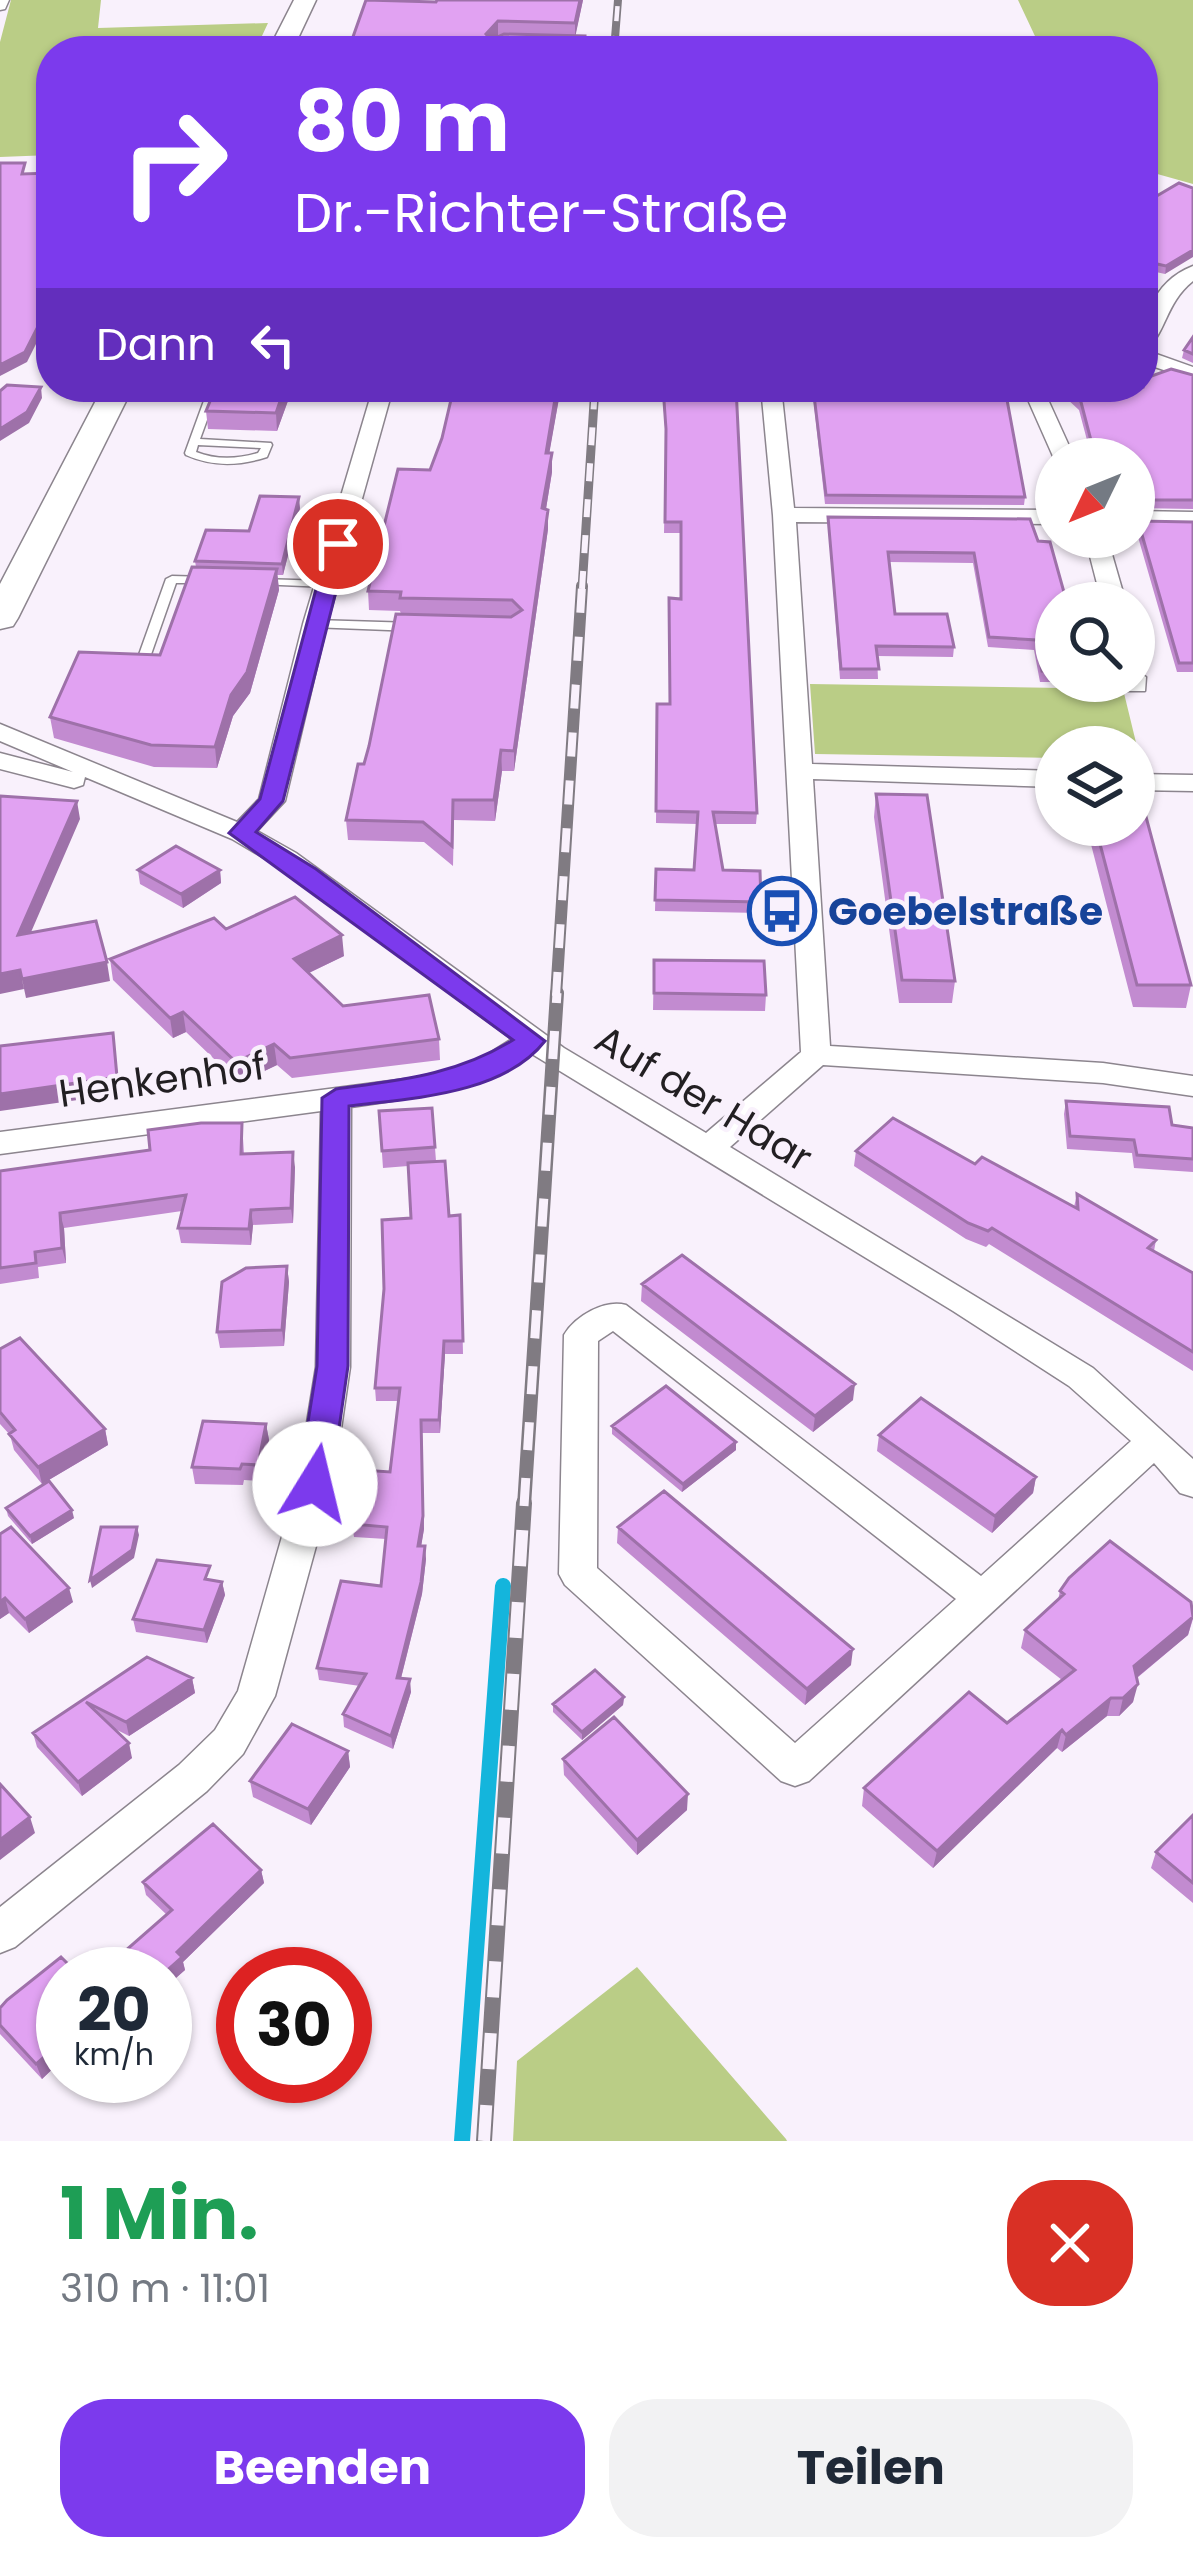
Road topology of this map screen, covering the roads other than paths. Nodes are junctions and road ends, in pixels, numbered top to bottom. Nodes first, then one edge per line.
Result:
1 (304, 0) edge
2 (287, 36) edge
3 (1193, 272) edge
4 (1158, 290) edge
5 (1167, 292) junction
6 (1193, 296) edge
7 (1158, 312) edge
8 (1158, 361) edge
9 (1193, 374) edge
10 (110, 402) edge
11 (209, 402) edge
12 (379, 402) edge
13 (773, 402) edge
14 (1039, 402) edge
15 (1055, 438) edge
16 (194, 442) junction
17 (784, 515) junction
18 (1035, 517) edge
19 (1155, 518) edge
20 (1193, 519) edge
21 (216, 581) edge
22 (238, 581) edge
23 (326, 584) junction
24 (0, 618) edge
25 (315, 624) junction
26 (422, 627) edge
27 (142, 663) edge
28 (0, 732) edge
29 (0, 761) edge
30 (799, 771) junction
31 (1035, 778) edge
32 (1155, 782) edge
33 (1193, 783) edge
34 (161, 801) junction
35 (241, 833) junction
36 (531, 1041) junction
37 (816, 1055) junction
38 (1193, 1086) edge
39 (336, 1098) junction
40 (0, 1143) edge
41 (707, 1149) junction
42 (1155, 1442) junction
43 (1193, 1483) edge
44 (982, 1598) junction
45 (0, 1934) edge

1 - 2 main road
3 - 5 street
4 - 5 street
5 - 6 street
5 - 7 street
8 - 9 street
10 - 24 main road
11 - 16 lane
12 - 23 street
13 - 17 street
14 - 15 street
16 - 16 lane
17 - 18 street
17 - 30 street
19 - 20 street
21 - 27 lane
22 - 23 lane
23 - 25 street
25 - 26 lane
25 - 35 street
28 - 34 street, Auf der Haar
29 - 34 street, Auf der Haar
30 - 31 street
30 - 37 street
32 - 33 street
34 - 35 street, Auf der Haar
35 - 36 street, Auf der Haar
36 - 39 street, Henkenhof
36 - 41 street, Auf der Haar
37 - 38 street
37 - 41 street
39 - 40 street, Henkenhof
39 - 45 street
41 - 42 street, Auf der Haar
42 - 43 street, Auf der Haar
42 - 44 street
44 - 44 street

